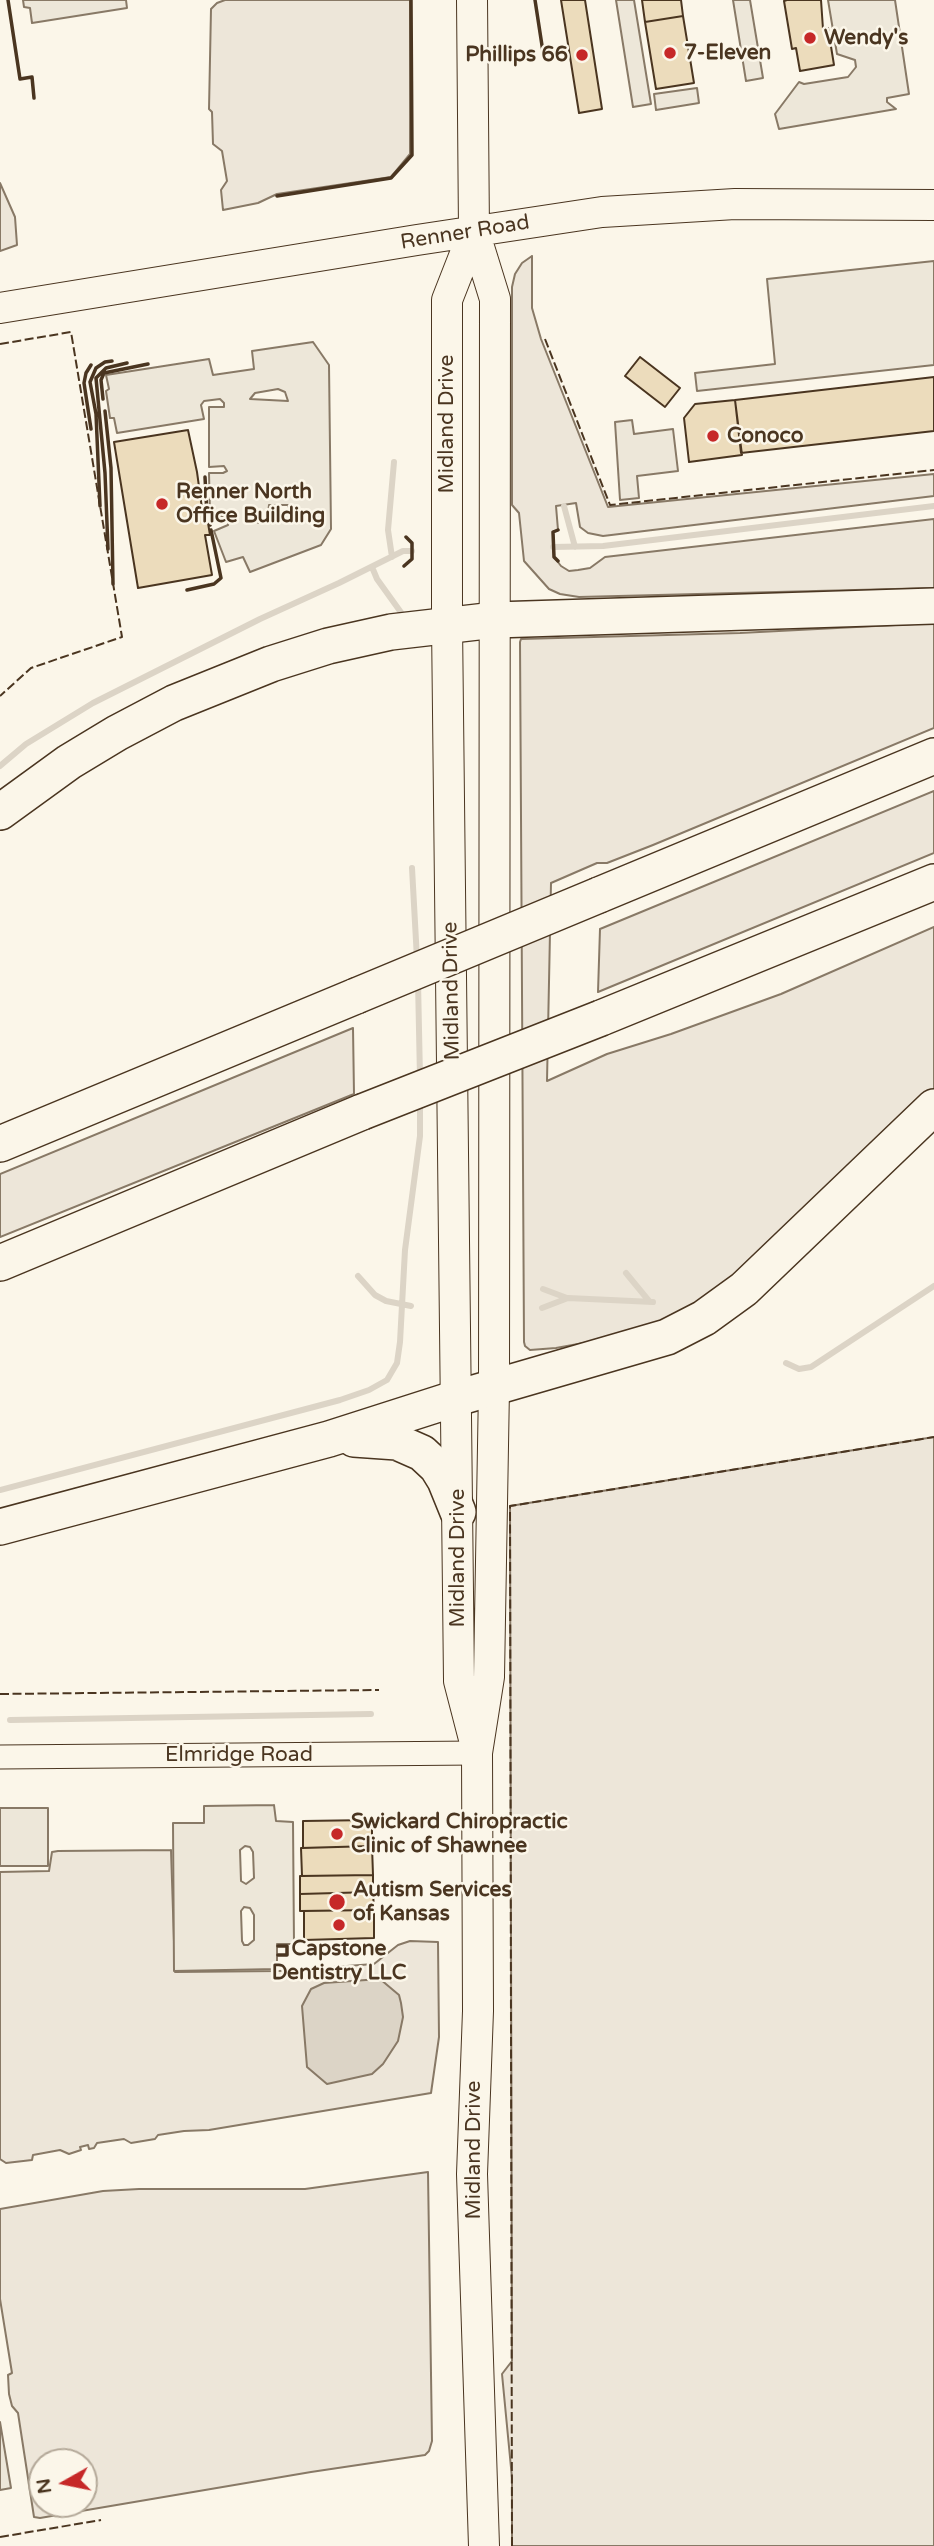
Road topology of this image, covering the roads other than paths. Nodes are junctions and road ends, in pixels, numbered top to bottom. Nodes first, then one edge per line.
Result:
1 (472, 0) edge
2 (934, 205) edge
3 (474, 231) junction
4 (0, 308) edge
5 (934, 606) edge
6 (495, 620) junction
7 (447, 624) junction
8 (934, 757) edge
9 (0, 812) edge
10 (934, 882) edge
11 (934, 1107) edge
12 (0, 1144) edge
13 (0, 1263) edge
14 (494, 1388) junction
15 (457, 1398) junction
16 (329, 1439) junction
17 (458, 1512) junction
18 (0, 1527) edge
19 (477, 1753) junction
20 (0, 1757) edge
21 (484, 2546) edge

1 - 3 main road, Midland Drive
2 - 3 main road, Renner Road
3 - 4 main road, Renner Road
3 - 6 main road, Midland Drive
3 - 7 main road, Midland Drive
5 - 6 highway
6 - 7 highway
6 - 14 main road, Midland Drive
7 - 9 highway
7 - 15 main road, Midland Drive
8 - 12 highway, bridge
10 - 13 highway, bridge
11 - 14 highway
14 - 15 highway
14 - 19 main road, Midland Drive
15 - 16 highway
15 - 17 main road, Midland Drive
16 - 17 highway
16 - 18 highway
17 - 19 main road, Midland Drive
19 - 20 street, Elmridge Road
19 - 21 main road, Midland Drive

